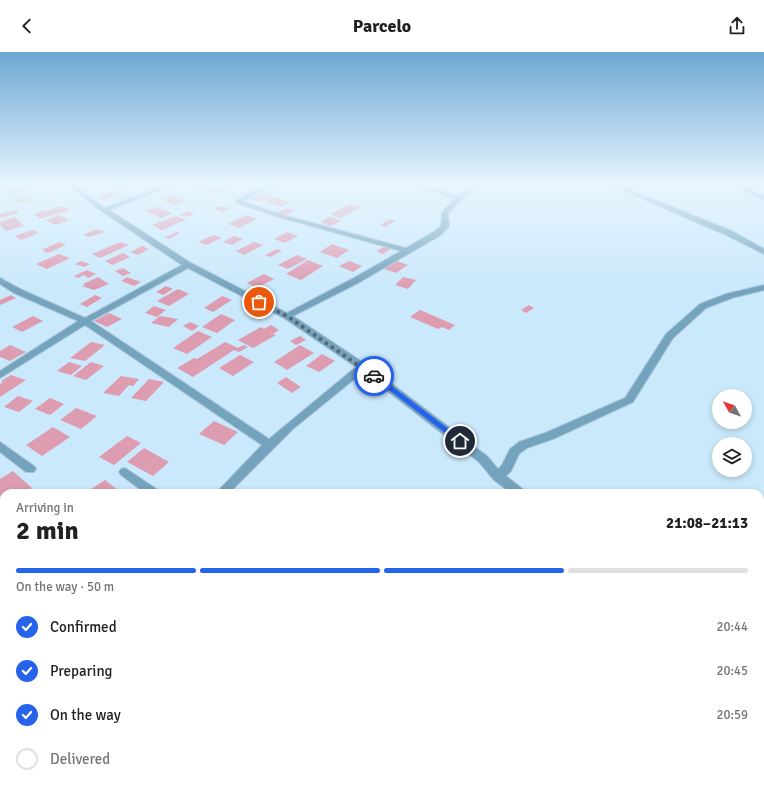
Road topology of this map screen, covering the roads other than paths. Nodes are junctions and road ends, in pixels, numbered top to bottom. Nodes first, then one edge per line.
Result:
1 (118, 219) edge
2 (293, 219) edge
3 (445, 219) edge
4 (696, 219) edge
5 (408, 251) junction
6 (764, 252) edge
7 (188, 265) junction
8 (0, 280) edge
9 (764, 287) edge
10 (287, 316) junction
11 (85, 321) junction
12 (363, 367) junction
13 (0, 375) edge
14 (270, 445) junction
15 (0, 446) edge
16 (30, 469) dead end
17 (125, 472) dead end
18 (498, 477) junction
19 (148, 489) edge
20 (226, 489) edge
21 (514, 489) edge

1 - 7 street
2 - 5 street
3 - 5 street
4 - 6 street
5 - 10 street
7 - 10 street
7 - 11 street
8 - 11 street
9 - 18 street
10 - 12 street
11 - 13 street
11 - 14 street
12 - 14 street
12 - 18 street
14 - 20 street
15 - 16 street
17 - 19 street
18 - 21 street

